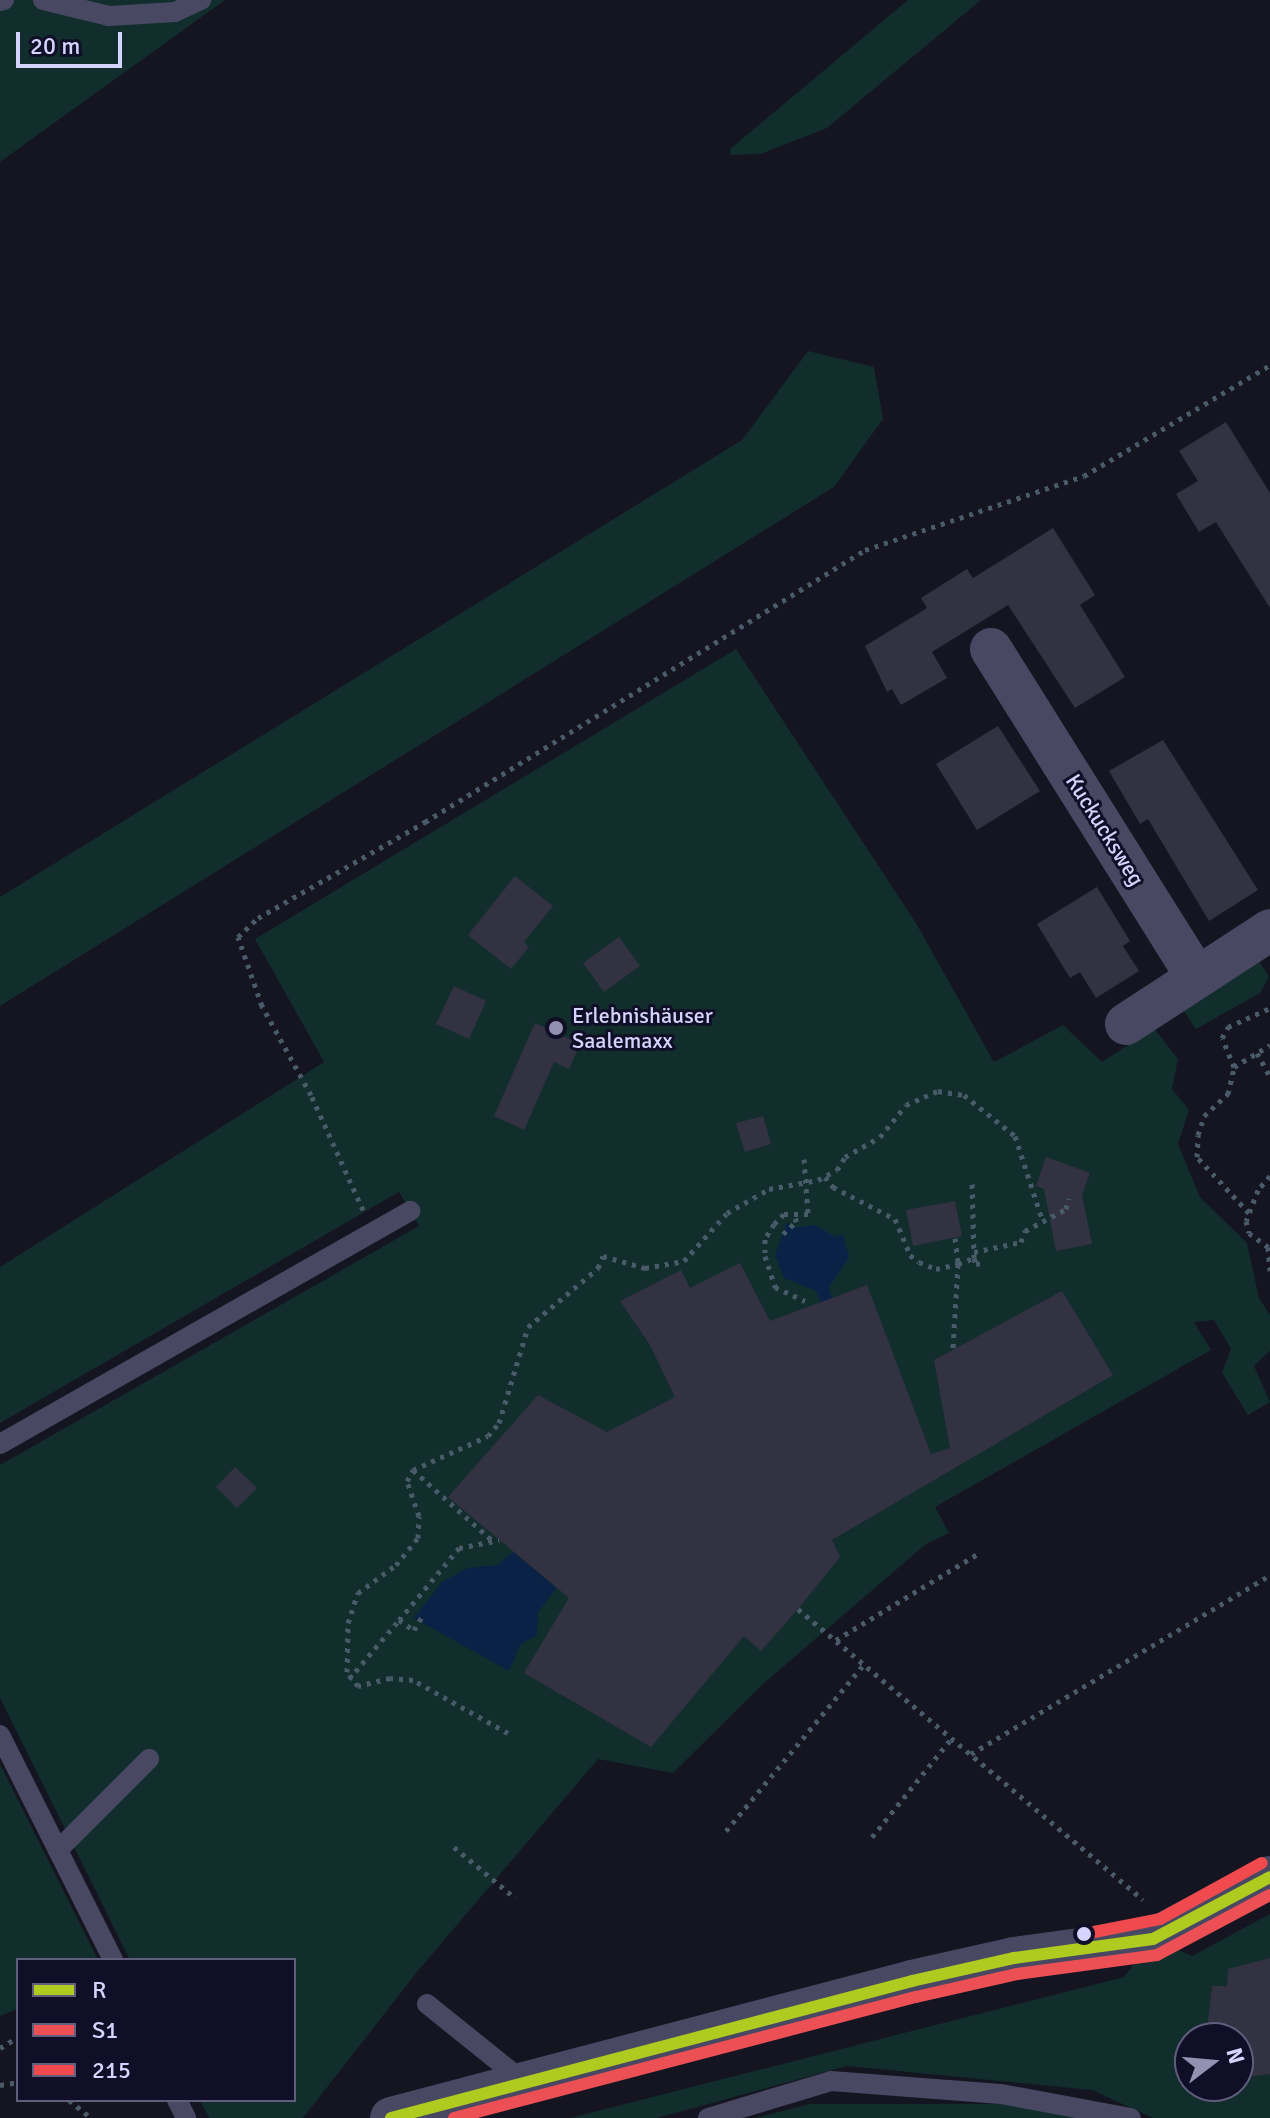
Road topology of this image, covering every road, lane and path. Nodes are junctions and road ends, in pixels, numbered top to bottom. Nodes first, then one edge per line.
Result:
1 (43, 0) edge
2 (201, 0) edge
3 (1270, 365) edge
4 (998, 677) dead end
5 (1270, 930) edge
6 (1197, 977) junction
7 (1270, 1008) edge
8 (1126, 1024) dead end
9 (1270, 1045) edge
10 (1257, 1053) junction
11 (1234, 1067) junction
12 (1270, 1076) edge
13 (804, 1159) dead end
14 (1270, 1176) edge
15 (825, 1177) junction
16 (805, 1183) junction
17 (972, 1183) dead end
18 (1069, 1198) dead end
19 (410, 1211) dead end
20 (795, 1213) junction
21 (1249, 1213) junction
22 (1043, 1222) junction
23 (369, 1234) junction
24 (783, 1234) dead end
25 (955, 1238) dead end
26 (1269, 1248) edge
27 (974, 1255) junction
28 (985, 1262) dead end
29 (958, 1264) junction
30 (1270, 1271) edge
31 (805, 1301) dead end
32 (953, 1349) dead end
33 (0, 1444) edge
34 (413, 1470) junction
35 (979, 1553) dead end
36 (1270, 1575) edge
37 (798, 1609) dead end
38 (423, 1615) dead end
39 (399, 1620) junction
40 (836, 1640) junction
41 (864, 1664) junction
42 (349, 1679) junction
43 (508, 1733) dead end
44 (0, 1735) edge
45 (952, 1738) junction
46 (971, 1754) junction
47 (149, 1759) dead end
48 (726, 1831) dead end
49 (872, 1837) dead end
50 (454, 1847) dead end
51 (58, 1850) junction
52 (1270, 1877) edge
53 (515, 1898) dead end
54 (1166, 1934) junction
55 (112, 1958) edge
56 (427, 2004) dead end
57 (525, 2083) junction
58 (71, 2102) edge
59 (91, 2118) edge
60 (391, 2118) edge
61 (708, 2118) edge
62 (1131, 2118) edge

1 - 2 lane
3 - 23 path
4 - 6 street, Kuckucksweg
5 - 6 street
6 - 8 street
7 - 11 path
9 - 10 path
10 - 11 path
10 - 12 path
11 - 21 path
13 - 16 path
14 - 21 path
15 - 16 path
15 - 22 path
15 - 29 path
16 - 20 path
16 - 34 path
17 - 27 path
18 - 22 path
19 - 23 lane
20 - 24 path
20 - 31 path
21 - 26 path
22 - 27 path
23 - 33 lane
25 - 29 path
26 - 30 path
27 - 28 path
27 - 29 path
29 - 32 path
34 - 39 path
34 - 42 path
35 - 40 path
36 - 46 path
37 - 40 path
38 - 39 path
39 - 42 path
40 - 41 path
41 - 45 path
41 - 48 path
42 - 43 path
44 - 51 lane
45 - 46 path
45 - 49 path
46 - 54 path
47 - 51 lane
50 - 53 path
51 - 55 lane
52 - 54 street
54 - 57 street
56 - 57 lane
57 - 60 street
58 - 59 path
61 - 62 lane

